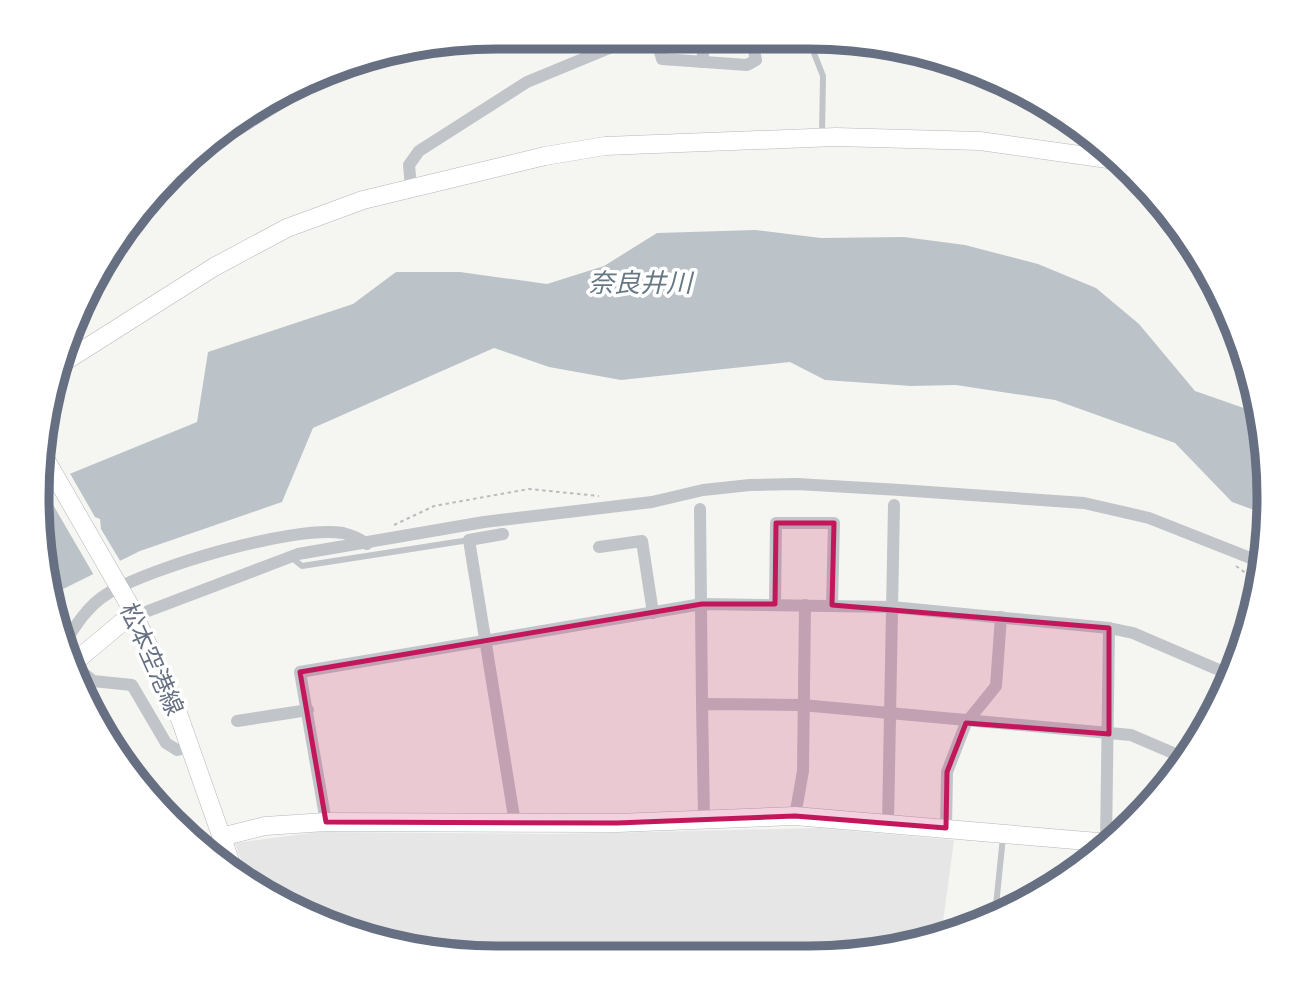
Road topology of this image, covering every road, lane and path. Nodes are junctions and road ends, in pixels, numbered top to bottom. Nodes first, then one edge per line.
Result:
1 (607, 49) edge
2 (659, 49) edge
3 (704, 49) edge
4 (754, 49) edge
5 (812, 49) edge
6 (702, 62) junction
7 (822, 137) junction
8 (1102, 158) edge
9 (411, 187) junction
10 (72, 357) edge
11 (50, 467) edge
12 (603, 496) dead end
13 (894, 505) dead end
14 (700, 509) dead end
15 (387, 528) dead end
16 (503, 534) dead end
17 (469, 540) junction
18 (368, 544) junction
19 (599, 547) dead end
20 (290, 557) junction
21 (1253, 559) edge
22 (702, 604) junction
23 (775, 604) junction
24 (805, 605) junction
25 (832, 605) junction
26 (892, 607) junction
27 (132, 611) junction
28 (653, 613) junction
29 (1001, 617) junction
30 (1109, 628) junction
31 (71, 634) edge
32 (486, 640) junction
33 (79, 658) edge
34 (1222, 671) edge
35 (86, 676) edge
36 (702, 704) junction
37 (802, 705) junction
38 (308, 710) junction
39 (890, 712) junction
40 (237, 721) dead end
41 (966, 723) junction
42 (1109, 734) junction
43 (190, 747) junction
44 (1176, 754) edge
45 (795, 816) junction
46 (704, 820) junction
47 (326, 822) junction
48 (514, 823) junction
49 (888, 823) junction
50 (946, 828) junction
51 (1108, 831) edge
52 (1003, 834) junction
53 (221, 837) junction
54 (1096, 842) edge
55 (228, 856) edge
56 (996, 905) edge

1 - 9 street
2 - 6 street
3 - 6 street
4 - 6 street
5 - 7 lane
7 - 8 street
7 - 9 street
9 - 10 street
11 - 27 street, 松本空港線, bridge
12 - 15 path
13 - 26 street
14 - 22 street
16 - 17 street
17 - 20 lane
17 - 32 street
18 - 20 street
18 - 21 street
18 - 31 street
19 - 28 street
20 - 27 street
22 - 23 street
22 - 28 street
22 - 36 street
23 - 24 street
23 - 25 street
24 - 25 street
24 - 37 street
25 - 26 street
26 - 29 street
26 - 39 street
27 - 33 street
27 - 43 street, 松本空港線
28 - 32 street
29 - 30 street
29 - 41 street
30 - 34 street
30 - 42 street
32 - 38 street
32 - 48 street
35 - 43 street
36 - 37 street
36 - 46 street
37 - 39 street
37 - 45 street
38 - 40 street
38 - 47 street
39 - 41 street
39 - 49 street
41 - 42 street
41 - 50 street
42 - 44 street
42 - 51 street
43 - 53 street, 松本空港線
45 - 46 street
45 - 49 street
46 - 48 street
47 - 48 street
47 - 53 street
49 - 50 street
50 - 52 street
52 - 54 street
52 - 56 lane
53 - 55 street, 松本空港線

